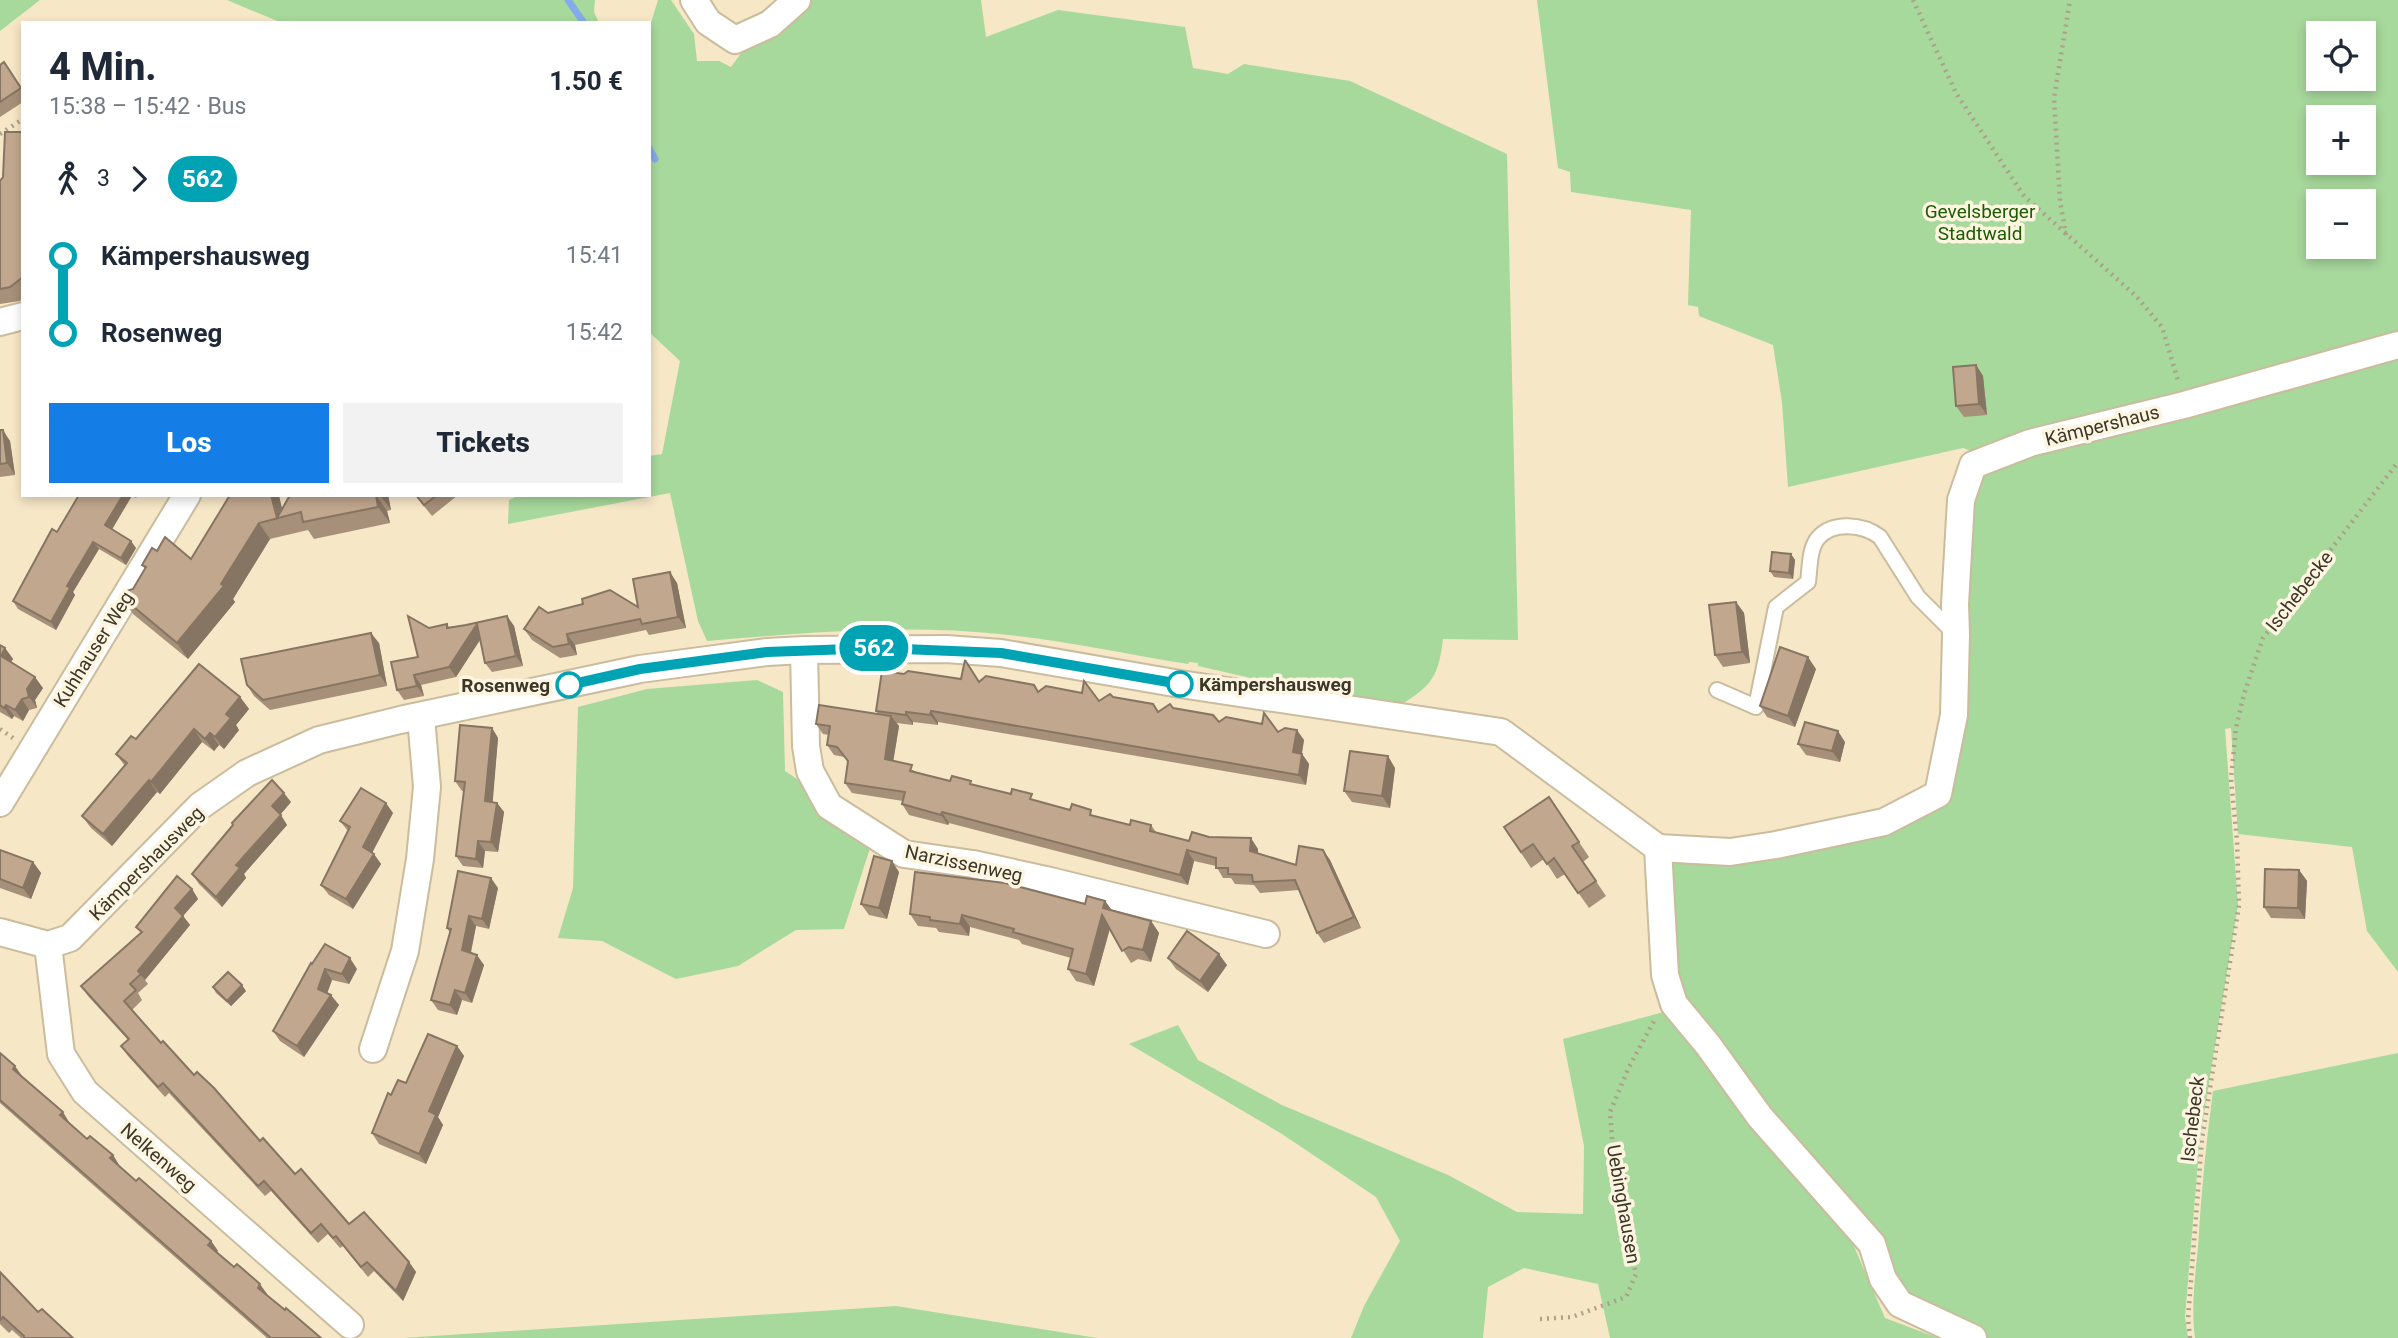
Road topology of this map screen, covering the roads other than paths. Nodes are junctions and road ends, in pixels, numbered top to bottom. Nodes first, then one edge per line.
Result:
1 (694, 0) edge
2 (797, 0) edge
3 (21, 317) edge
4 (0, 322) edge
5 (2398, 345) edge
6 (186, 497) edge
7 (1956, 635) junction
8 (804, 650) junction
9 (1717, 690) dead end
10 (421, 717) junction
11 (0, 803) edge
12 (1658, 848) junction
13 (0, 932) edge
14 (1266, 934) dead end
15 (48, 945) junction
16 (373, 1049) dead end
17 (350, 1325) dead end
18 (1973, 1338) edge

1 - 2 street
3 - 4 street
5 - 7 street, Kämpershaus
6 - 11 street, Kuhhauser Weg
7 - 9 lane
7 - 12 street, Kämpershaus
8 - 10 street, Kämpershausweg
8 - 12 street, Kämpershausweg
8 - 14 street, Narzissenweg
10 - 15 street, Kämpershausweg
10 - 16 street
12 - 18 street
13 - 15 street
15 - 17 street, Nelkenweg

